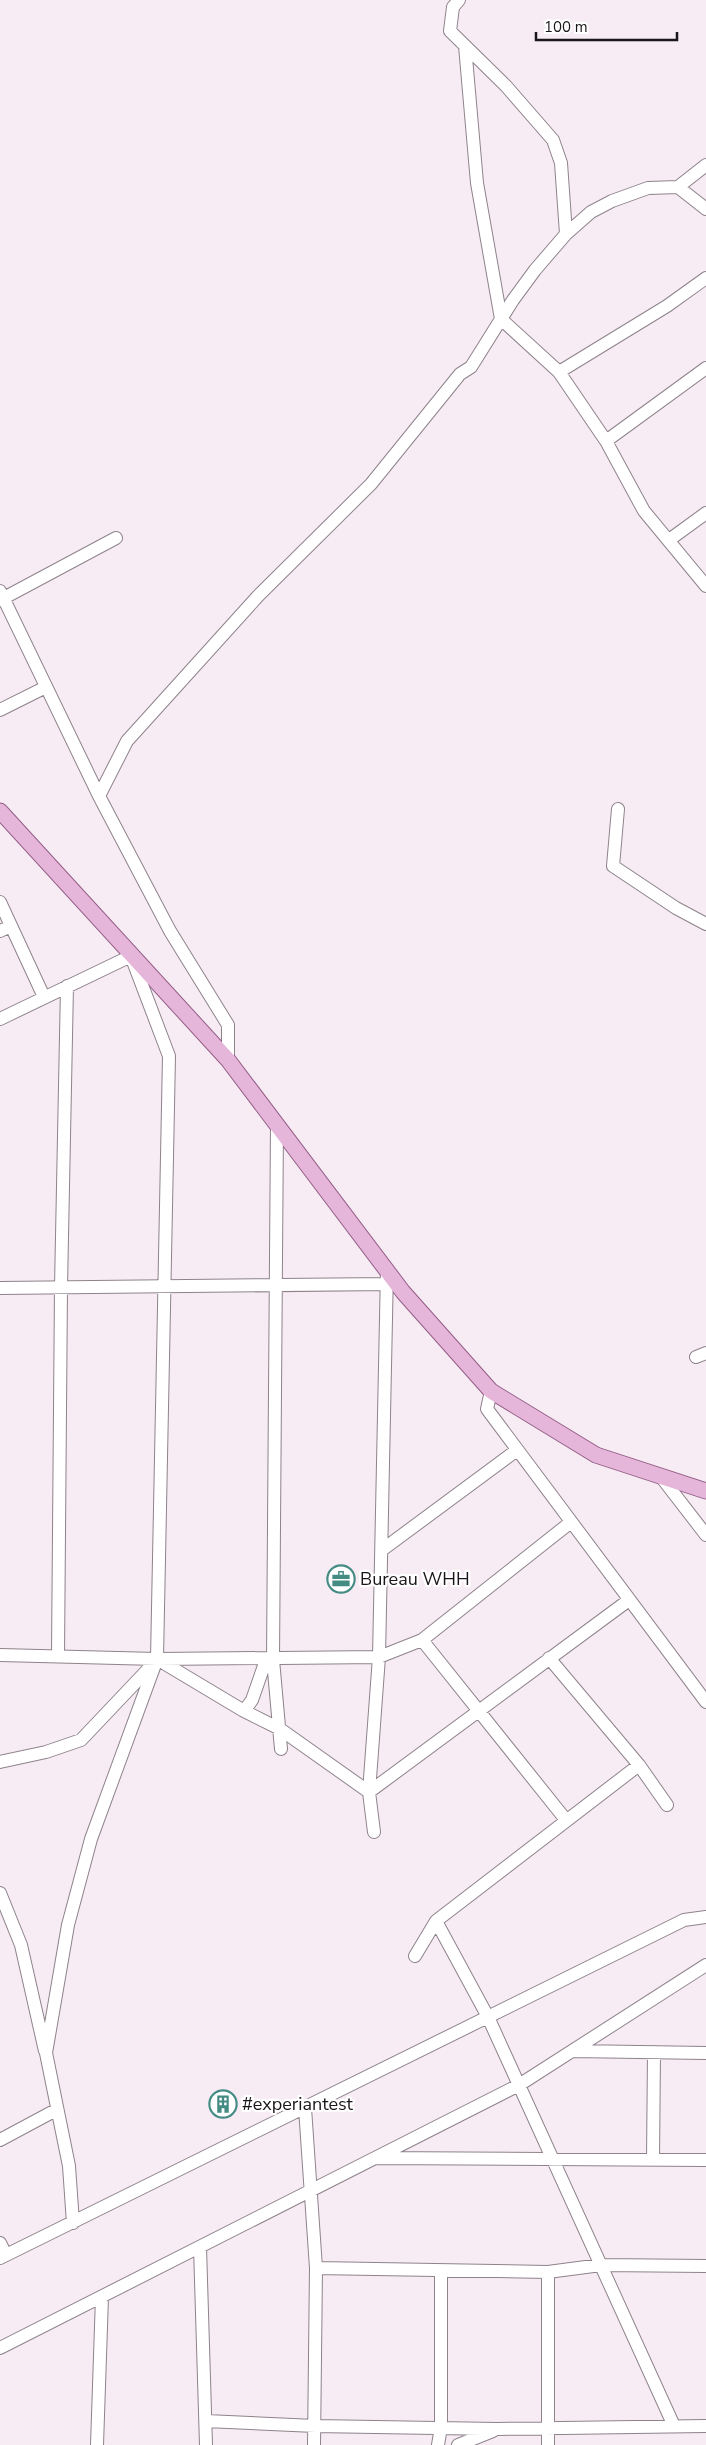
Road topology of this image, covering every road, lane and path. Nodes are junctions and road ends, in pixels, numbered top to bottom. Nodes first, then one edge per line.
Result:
1 (458, 0) edge
2 (465, 46) junction
3 (706, 165) edge
4 (678, 188) junction
5 (706, 209) edge
6 (566, 234) junction
7 (706, 278) edge
8 (501, 319) junction
9 (706, 368) edge
10 (559, 372) junction
11 (606, 442) junction
12 (706, 513) edge
13 (116, 538) dead end
14 (669, 540) junction
15 (706, 586) edge
16 (1, 596) edge
17 (46, 687) junction
18 (0, 710) edge
19 (99, 796) junction
20 (618, 809) dead end
21 (0, 811) edge
22 (0, 902) edge
23 (706, 924) edge
24 (6, 928) edge
25 (131, 956) junction
26 (67, 986) junction
27 (44, 997) junction
28 (0, 1019) edge
29 (228, 1060) junction
30 (277, 1125) junction
31 (387, 1277) junction
32 (276, 1285) junction
33 (164, 1286) junction
34 (61, 1287) junction
35 (0, 1288) edge
36 (491, 1391) junction
37 (517, 1450) junction
38 (662, 1478) junction
39 (706, 1491) edge
40 (571, 1522) junction
41 (706, 1535) edge
42 (382, 1550) junction
43 (629, 1600) junction
44 (422, 1640) junction
45 (0, 1655) edge
46 (58, 1656) junction
47 (378, 1657) junction
48 (549, 1658) junction
49 (157, 1660) junction
50 (270, 1660) junction
51 (706, 1702) edge
52 (479, 1709) junction
53 (244, 1711) junction
54 (280, 1729) junction
55 (281, 1749) dead end
56 (0, 1762) edge
57 (639, 1765) junction
58 (369, 1792) junction
59 (667, 1804) dead end
60 (566, 1820) junction
61 (374, 1832) dead end
62 (0, 1893) edge
63 (706, 1918) edge
64 (436, 1921) junction
65 (414, 1956) dead end
66 (706, 1965) edge
67 (488, 2017) junction
68 (573, 2051) junction
69 (654, 2052) junction
70 (46, 2053) junction
71 (706, 2054) edge
72 (519, 2085) junction
73 (305, 2108) junction
74 (56, 2110) junction
75 (0, 2140) edge
76 (374, 2158) junction
77 (554, 2159) junction
78 (653, 2160) junction
79 (706, 2160) edge
80 (311, 2190) junction
81 (74, 2223) junction
82 (0, 2244) edge
83 (200, 2247) junction
84 (3, 2257) edge
85 (601, 2264) junction
86 (706, 2266) edge
87 (316, 2268) junction
88 (442, 2271) junction
89 (548, 2272) junction
90 (102, 2296) junction
91 (0, 2348) edge
92 (206, 2421) junction
93 (316, 2426) junction
94 (674, 2426) junction
95 (706, 2426) edge
96 (441, 2427) junction
97 (497, 2429) junction
98 (548, 2429) junction
99 (97, 2445) edge
100 (206, 2445) edge
101 (314, 2445) edge
102 (438, 2445) edge
103 (458, 2445) edge
104 (548, 2445) edge

1 - 2 street
2 - 6 street
2 - 8 street
3 - 4 street
4 - 5 street
4 - 6 street
6 - 8 street
7 - 10 street
8 - 10 street
8 - 19 street
9 - 11 street
10 - 11 street
11 - 14 street
12 - 14 street
13 - 16 street
14 - 15 street
16 - 17 street
17 - 18 street
17 - 19 street
19 - 29 street
20 - 23 street
21 - 25 main road
22 - 24 street
24 - 27 street
25 - 26 street
25 - 29 main road
25 - 33 street
26 - 27 street
26 - 34 street
27 - 28 street
29 - 30 main road
30 - 31 main road
30 - 32 street
31 - 32 street
31 - 36 main road
31 - 42 street
32 - 33 street
32 - 50 street
33 - 34 street
33 - 49 street
34 - 35 street
34 - 46 street
36 - 37 street
36 - 38 main road
37 - 40 street
37 - 42 street
38 - 39 main road
38 - 41 street
40 - 43 street
40 - 44 street
42 - 47 street
43 - 48 street
43 - 51 street
44 - 47 street
44 - 52 street
45 - 46 street
46 - 49 street
47 - 50 street
47 - 58 street
48 - 52 street
48 - 57 street
49 - 50 street
49 - 53 street
49 - 56 street
49 - 70 street
50 - 53 street
50 - 54 street
52 - 58 street
52 - 60 street
53 - 54 street
54 - 55 street
54 - 58 street
57 - 59 street
57 - 60 street
58 - 61 street
60 - 64 street
62 - 70 street
63 - 67 street
64 - 65 street
64 - 67 street
66 - 68 street
67 - 72 street
67 - 73 street
68 - 69 street
68 - 72 street
69 - 71 street
69 - 78 street
70 - 74 street
72 - 76 street
72 - 77 street
73 - 80 street
73 - 81 street
74 - 75 street
74 - 81 street
76 - 77 street
76 - 80 street
77 - 78 street
77 - 85 street
78 - 79 street
80 - 83 street
80 - 87 street
81 - 84 street
82 - 84 street
83 - 90 street
83 - 92 street
85 - 86 street
85 - 89 street
85 - 94 street
87 - 88 street
87 - 93 street
88 - 89 street
88 - 96 street
89 - 98 street
90 - 91 street
90 - 99 street
92 - 93 street
92 - 100 street
93 - 96 street
93 - 101 street
94 - 95 street
94 - 98 street
96 - 97 street
96 - 102 street
97 - 98 street
97 - 103 street
98 - 104 street

